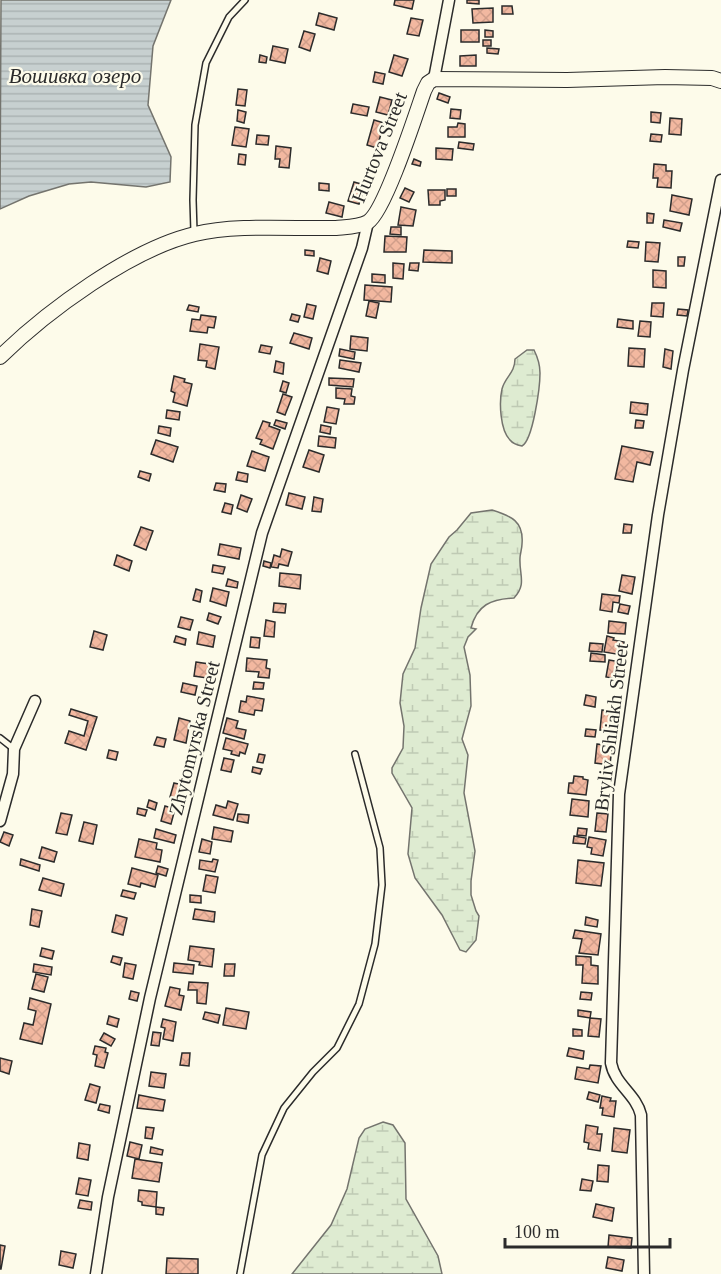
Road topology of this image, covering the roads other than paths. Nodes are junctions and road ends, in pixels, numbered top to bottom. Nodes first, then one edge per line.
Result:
1 (244, 0) edge
2 (449, 0) edge
3 (434, 79) junction
4 (721, 81) edge
5 (721, 180) edge
6 (368, 222) junction
7 (194, 234) junction
8 (0, 357) edge
9 (35, 701) dead end
10 (0, 738) edge
11 (14, 749) junction
12 (354, 754) dead end
13 (0, 821) edge
14 (96, 1274) edge
15 (240, 1274) edge
16 (644, 1274) edge

1 - 7 lane
2 - 3 street
3 - 4 street, Hurtova Street
3 - 6 street, Hurtova Street
5 - 16 street, Bryliv Shliakh Street
6 - 7 street, Hurtova Street
6 - 14 street, Zhytomyrska Street
7 - 8 street, Hurtova Street
9 - 11 street
10 - 11 lane
11 - 13 street
12 - 15 lane

